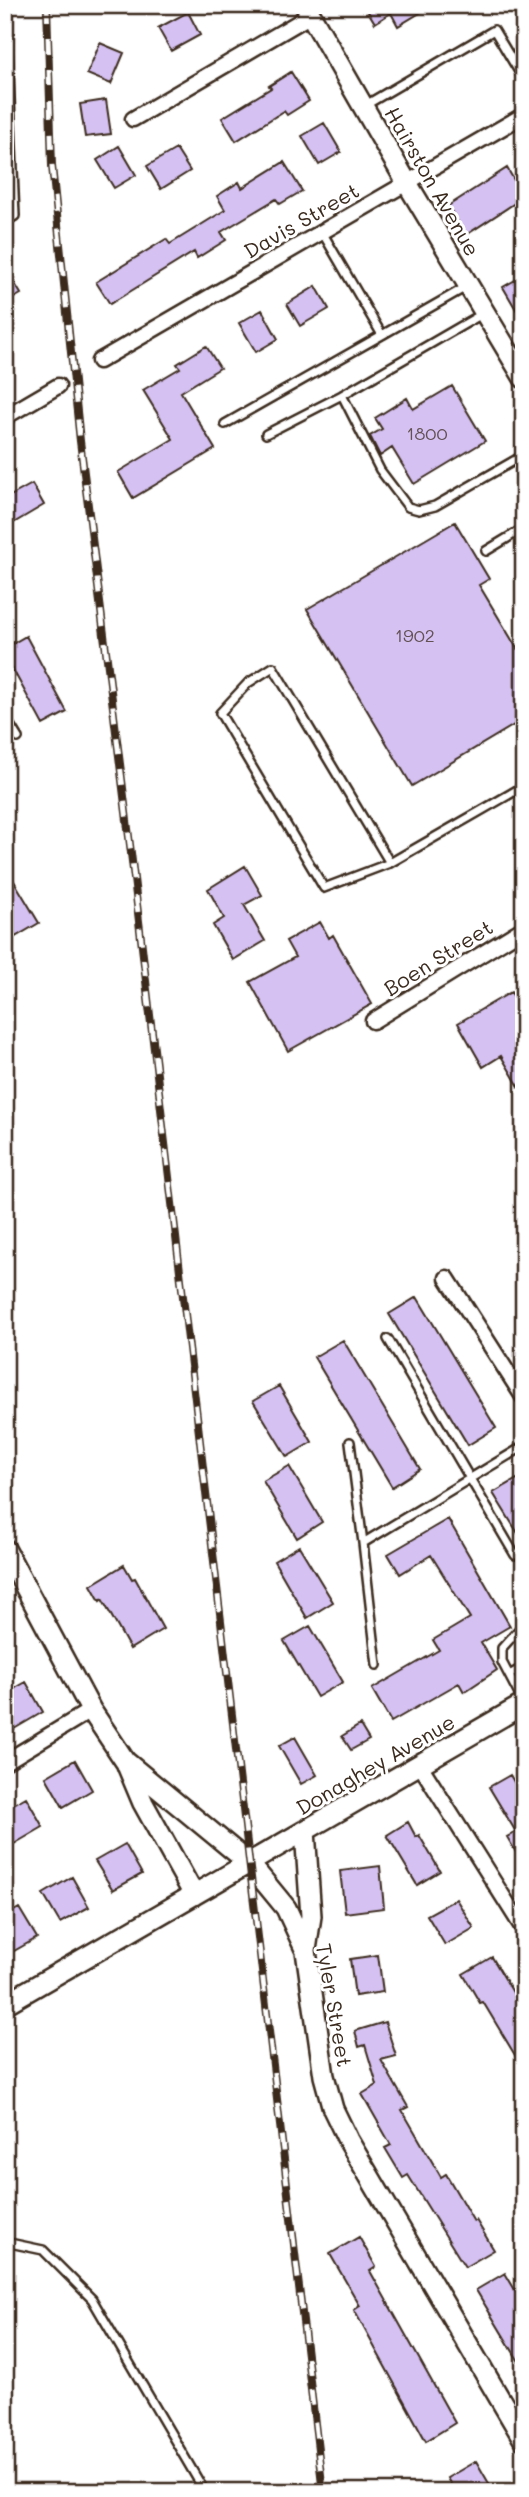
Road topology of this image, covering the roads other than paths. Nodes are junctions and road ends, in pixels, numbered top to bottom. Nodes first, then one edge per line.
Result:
1 (6, 5) edge
2 (308, 10) edge
3 (6, 51) edge
4 (524, 80) edge
5 (363, 107) junction
6 (524, 115) edge
7 (133, 119) dead end
8 (8, 147) edge
9 (407, 183) junction
10 (5, 222) edge
11 (322, 232) junction
12 (469, 286) junction
13 (485, 312) junction
14 (382, 335) junction
15 (99, 361) dead end
16 (524, 378) edge
17 (58, 386) dead end
18 (342, 395) junction
19 (5, 417) edge
20 (225, 424) dead end
21 (266, 435) dead end
22 (524, 455) edge
23 (524, 528) edge
24 (486, 551) dead end
25 (5, 717) edge
26 (18, 738) dead end
27 (524, 786) edge
28 (390, 863) junction
29 (524, 929) edge
30 (373, 1021) dead end
31 (447, 1278) dead end
32 (388, 1339) dead end
33 (524, 1398) edge
34 (350, 1442) dead end
35 (524, 1446) edge
36 (470, 1479) junction
37 (363, 1543) junction
38 (5, 1549) edge
39 (514, 1555) dead end
40 (524, 1624) edge
41 (377, 1665) dead end
42 (524, 1667) edge
43 (509, 1675) junction
44 (524, 1704) edge
45 (91, 1710) junction
46 (125, 1761) junction
47 (5, 1762) edge
48 (420, 1765) junction
49 (305, 1831) junction
50 (249, 1863) junction
51 (194, 1895) junction
52 (524, 1930) edge
53 (306, 1951) junction
54 (5, 2004) edge
55 (5, 2242) edge
56 (524, 2440) edge
57 (205, 2492) edge

1 - 3 lane
2 - 5 street, Hairston Avenue
2 - 7 street
3 - 8 lane
4 - 5 lane
5 - 9 street, Hairston Avenue
6 - 9 street, Davis Street
8 - 10 lane
9 - 11 street, Davis Street
9 - 12 street, Hairston Avenue
11 - 14 lane
11 - 15 street, Davis Street
12 - 13 street, Hairston Avenue
12 - 14 lane
13 - 16 street, Hairston Avenue
13 - 18 lane
14 - 20 lane
17 - 19 street
18 - 21 lane
18 - 22 lane
23 - 24 lane
25 - 26 lane
27 - 28 lane
28 - 28 lane
29 - 30 street, Boen Street
31 - 33 street
32 - 36 lane
34 - 37 lane
35 - 36 lane
36 - 37 lane
36 - 39 lane
37 - 41 lane
38 - 45 street, Tyler Street
40 - 43 lane
42 - 43 lane
43 - 44 lane
44 - 48 street, Donaghey Avenue
45 - 46 street, Tyler Street
45 - 47 street
46 - 50 street, Tyler Street
46 - 51 street
48 - 49 street, Donaghey Avenue
48 - 52 street
49 - 50 street, Donaghey Avenue
49 - 53 street
50 - 51 street, Donaghey Avenue
50 - 53 street, Tyler Street
51 - 54 street, Donaghey Avenue
53 - 56 street, Tyler Street
55 - 57 lane

